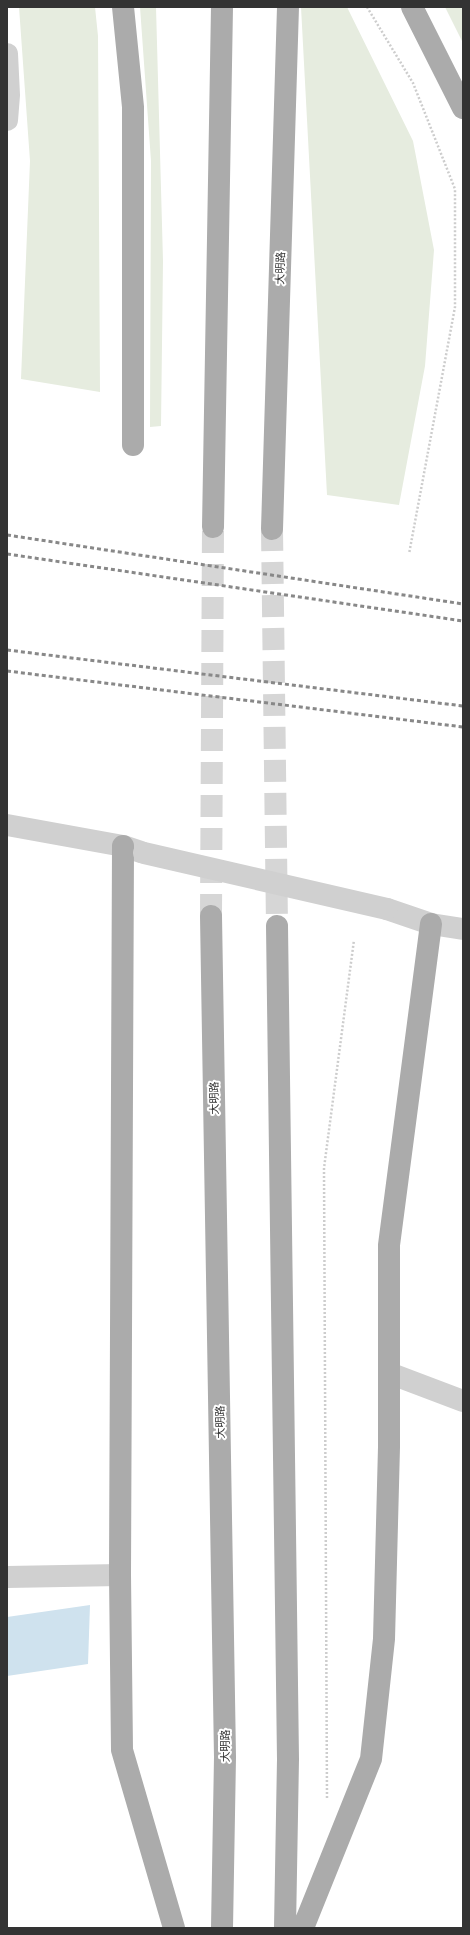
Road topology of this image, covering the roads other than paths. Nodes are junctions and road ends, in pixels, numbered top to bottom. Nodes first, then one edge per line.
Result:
1 (123, 7) edge
2 (222, 7) edge
3 (288, 7) edge
4 (412, 7) edge
5 (7, 54) edge
6 (463, 108) edge
7 (7, 120) edge
8 (133, 446) dead end
9 (213, 527) tunnel mouth
10 (272, 529) tunnel mouth
11 (7, 825) edge
12 (123, 846) junction
13 (211, 916) tunnel mouth
14 (431, 924) junction
15 (277, 926) tunnel mouth
16 (463, 929) edge
17 (389, 1373) junction
18 (463, 1401) edge
19 (120, 1574) junction
20 (7, 1577) edge
21 (174, 1928) edge
22 (222, 1928) edge
23 (285, 1928) edge
24 (303, 1928) edge

1 - 8 main road
2 - 9 main road
3 - 10 main road, 大明路
4 - 6 main road
5 - 7 street
11 - 12 street
12 - 14 street, bridge
12 - 19 main road
13 - 22 main road, 大明路
14 - 16 street
14 - 17 main road
15 - 23 main road
17 - 18 street
17 - 24 main road
19 - 20 street
19 - 21 main road

